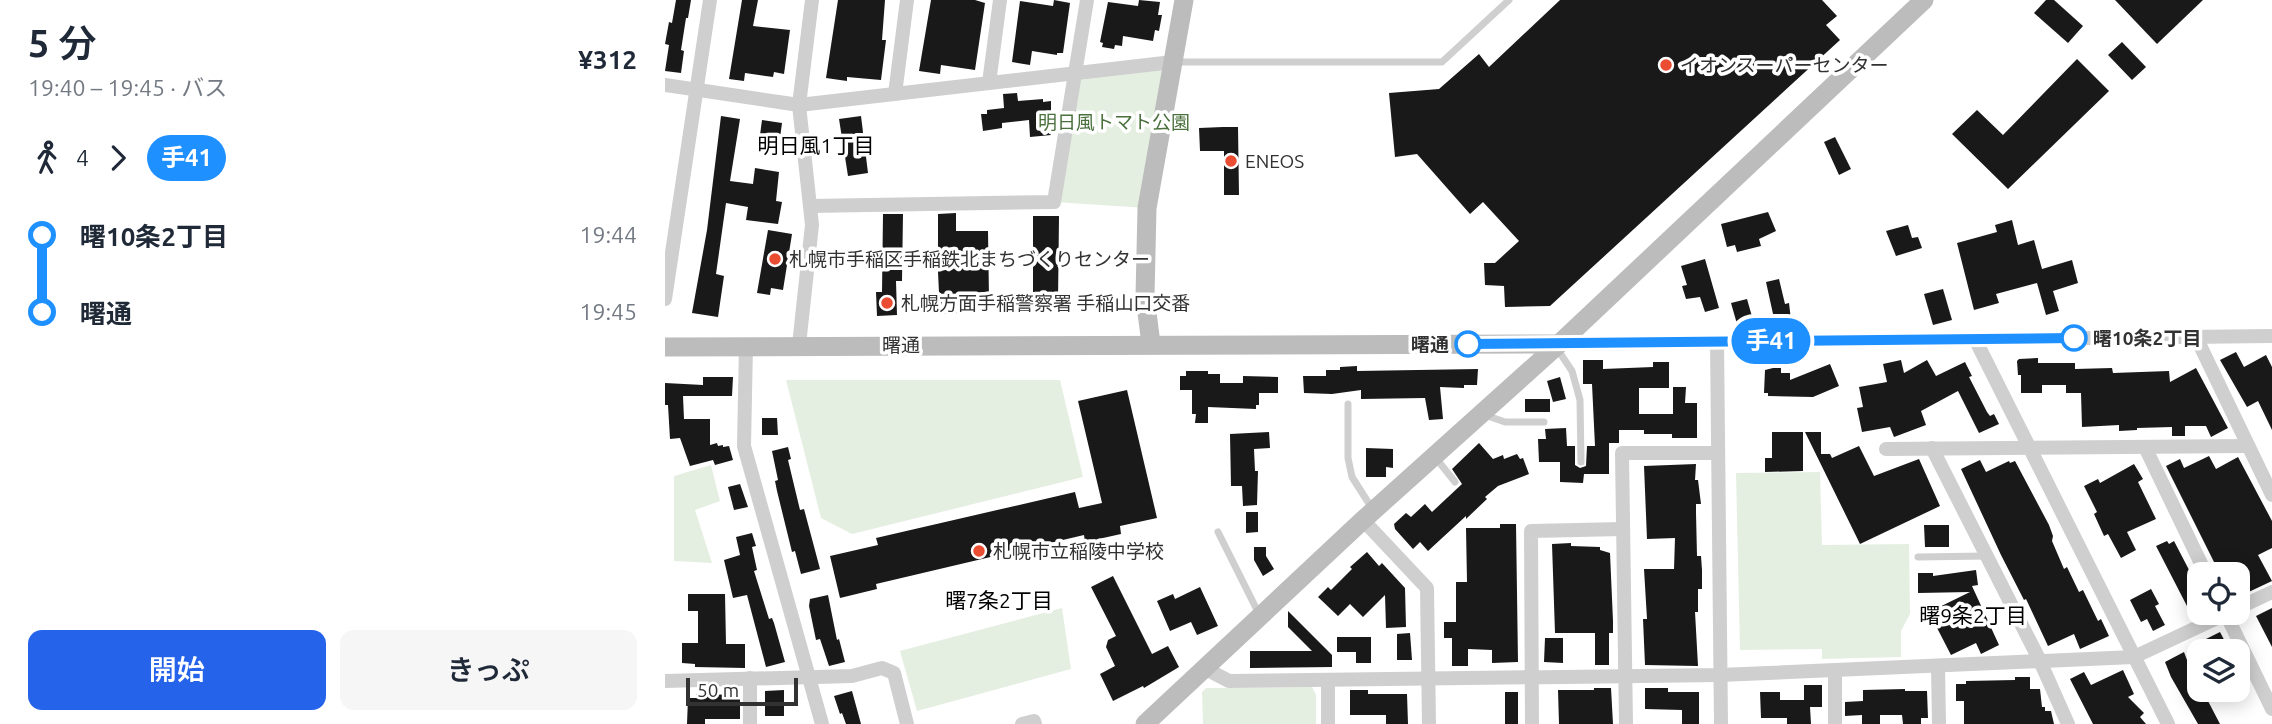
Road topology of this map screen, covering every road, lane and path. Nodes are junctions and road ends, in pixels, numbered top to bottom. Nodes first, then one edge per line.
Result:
1 (710, 0) edge
2 (812, 0) edge
3 (907, 0) edge
4 (1000, 0) edge
5 (1087, 0) edge
6 (1184, 0) edge
7 (1509, 0) edge
8 (1924, 0) edge
9 (1173, 62) junction
10 (1075, 73) junction
11 (989, 83) junction
12 (665, 85) edge
13 (696, 89) junction
14 (895, 94) junction
15 (799, 105) junction
16 (810, 206) junction
17 (668, 253) edge
18 (665, 299) edge
19 (2272, 336) edge
20 (2196, 337) junction
21 (1975, 339) junction
22 (1717, 341) junction
23 (1151, 344) junction
24 (746, 345) junction
25 (799, 345) junction
26 (1557, 345) junction
27 (665, 347) edge
28 (1348, 404) dead end
29 (1482, 413) junction
30 (1543, 422) dead end
31 (2248, 446) junction
32 (2029, 447) junction
33 (2145, 447) junction
34 (1932, 448) junction
35 (1886, 449) dead end
36 (1718, 453) junction
37 (1434, 456) junction
38 (1581, 462) dead end
39 (1455, 482) dead end
40 (2272, 495) edge
41 (1368, 516) junction
42 (1623, 529) junction
43 (1217, 532) dead end
44 (1987, 556) junction
45 (1918, 557) dead end
46 (2200, 562) edge
47 (2272, 592) edge
48 (2250, 602) edge
49 (1260, 616) junction
50 (2202, 625) edge
51 (2236, 625) edge
52 (2134, 657) junction
53 (2040, 661) junction
54 (1938, 666) junction
55 (1204, 668) junction
56 (1835, 670) junction
57 (1625, 675) junction
58 (1720, 675) junction
59 (809, 677) junction
60 (1531, 677) junction
61 (750, 678) junction
62 (1428, 678) junction
63 (1328, 680) junction
64 (665, 681) edge
65 (2272, 709) edge
66 (750, 724) edge
67 (822, 724) edge
68 (907, 724) edge
69 (1022, 724) edge
70 (1035, 724) edge
71 (1145, 724) edge
72 (1328, 724) edge
73 (1429, 724) edge
74 (1532, 724) edge
75 (1626, 724) edge
76 (1721, 724) edge
77 (1835, 724) edge
78 (1939, 724) edge
79 (2069, 724) edge
80 (2168, 724) edge

1 - 13 street
2 - 15 street
3 - 14 street
4 - 11 street
5 - 10 street
6 - 9 street
7 - 9 lane
8 - 26 street
9 - 10 street
9 - 23 street
10 - 11 street
10 - 16 street
11 - 14 street
12 - 13 street
13 - 15 street
13 - 17 street
14 - 15 street
15 - 16 street
16 - 25 street
17 - 18 street
19 - 20 street
20 - 21 street
20 - 31 street
21 - 22 street
21 - 32 street
22 - 26 street
22 - 36 street
23 - 25 street, 曙通
23 - 26 street, 曙通
24 - 25 street, 曙通
24 - 27 street, 曙通
24 - 59 street
26 - 29 street
26 - 38 lane
28 - 41 lane
29 - 30 lane
29 - 37 street
31 - 33 street
31 - 40 street
32 - 33 street
32 - 34 street
32 - 52 street
33 - 46 street
34 - 35 street
34 - 44 street
36 - 42 street
36 - 58 street
37 - 39 lane
37 - 41 street
41 - 49 street
41 - 62 street
42 - 57 street
42 - 60 street
43 - 49 lane
44 - 45 lane
44 - 53 street
47 - 48 street
49 - 55 street
50 - 52 street
51 - 65 street
52 - 53 street
52 - 80 street
53 - 54 street
53 - 79 street
54 - 56 street
54 - 78 street
55 - 63 street
55 - 71 street
56 - 58 street
56 - 77 street
57 - 58 street
57 - 60 street
57 - 75 street
58 - 76 street
59 - 61 street
59 - 67 street
59 - 68 street
60 - 62 street
60 - 74 street
61 - 64 street
61 - 66 street
62 - 63 street
62 - 73 street
63 - 72 street
69 - 70 street

